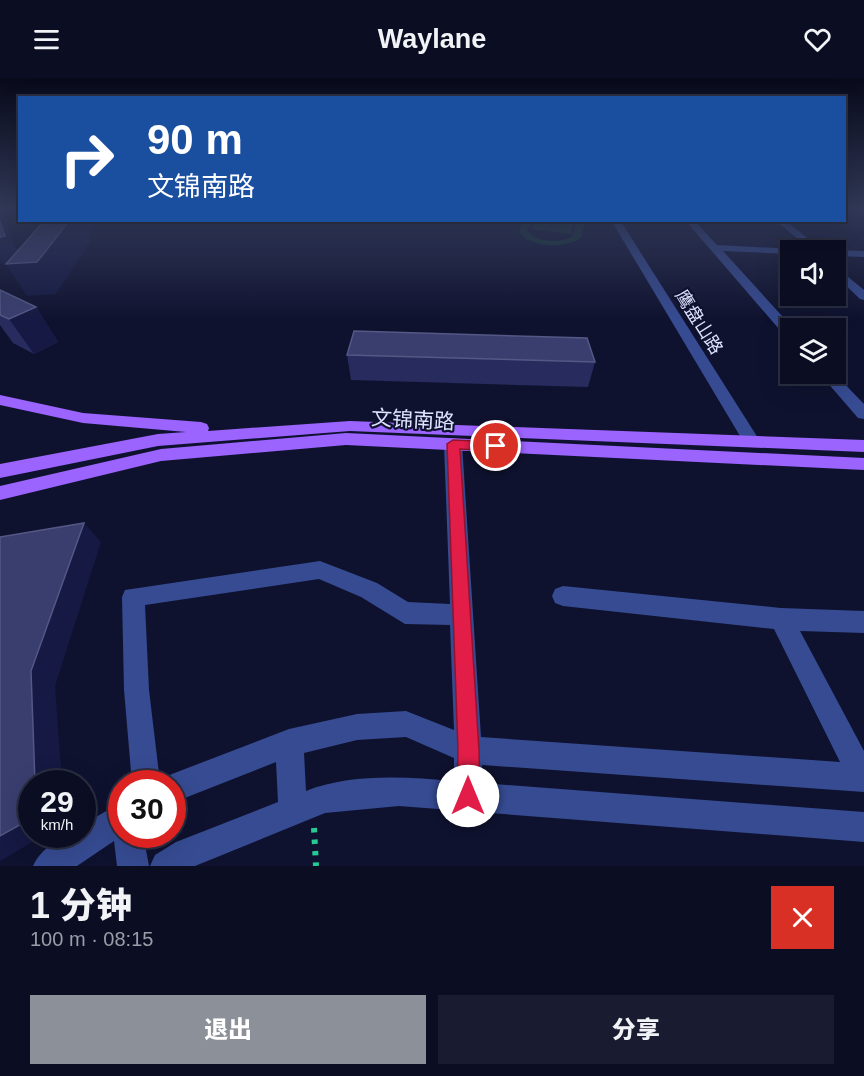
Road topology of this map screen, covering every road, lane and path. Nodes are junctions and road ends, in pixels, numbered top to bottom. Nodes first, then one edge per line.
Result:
1 (632, 247) edge
2 (712, 248) joint
3 (780, 251) edge
4 (846, 253) edge
5 (864, 254) edge
6 (846, 260) edge
7 (864, 261) edge
8 (846, 279) edge
9 (864, 296) edge
10 (780, 322) edge
11 (836, 384) edge
12 (0, 400) edge
13 (864, 414) edge
14 (260, 433) junction
15 (752, 442) junction
16 (453, 444) junction
17 (864, 446) edge
18 (864, 464) edge
19 (0, 471) edge
20 (0, 493) edge
21 (564, 596) dead end
22 (462, 615) junction
23 (781, 620) junction
24 (864, 622) edge
25 (289, 743) junction
26 (468, 750) junction
27 (145, 770) edge
28 (864, 778) edge
29 (186, 783) edge
30 (468, 796) junction
31 (303, 806) junction
32 (108, 826) edge
33 (864, 827) edge
34 (131, 848) edge
35 (49, 866) edge
36 (134, 866) edge
37 (166, 866) edge
38 (315, 866) edge

1 - 15 street, 鹰盘山路
2 - 3 street
2 - 10 street
4 - 5 street
6 - 7 street
8 - 9 street
11 - 13 street
12 - 14 main road
14 - 15 main road, 文锦南路
14 - 19 main road, 文锦南路
15 - 17 main road, 文锦南路
16 - 18 main road, 文锦南路
16 - 20 main road, 文锦南路
16 - 22 street
21 - 23 street
22 - 26 street
22 - 27 street
23 - 24 street
23 - 28 street
25 - 26 street
25 - 29 street
25 - 31 street
26 - 28 street
26 - 30 street
30 - 31 street
30 - 33 street
31 - 37 street
31 - 38 path
32 - 35 street
34 - 36 street

